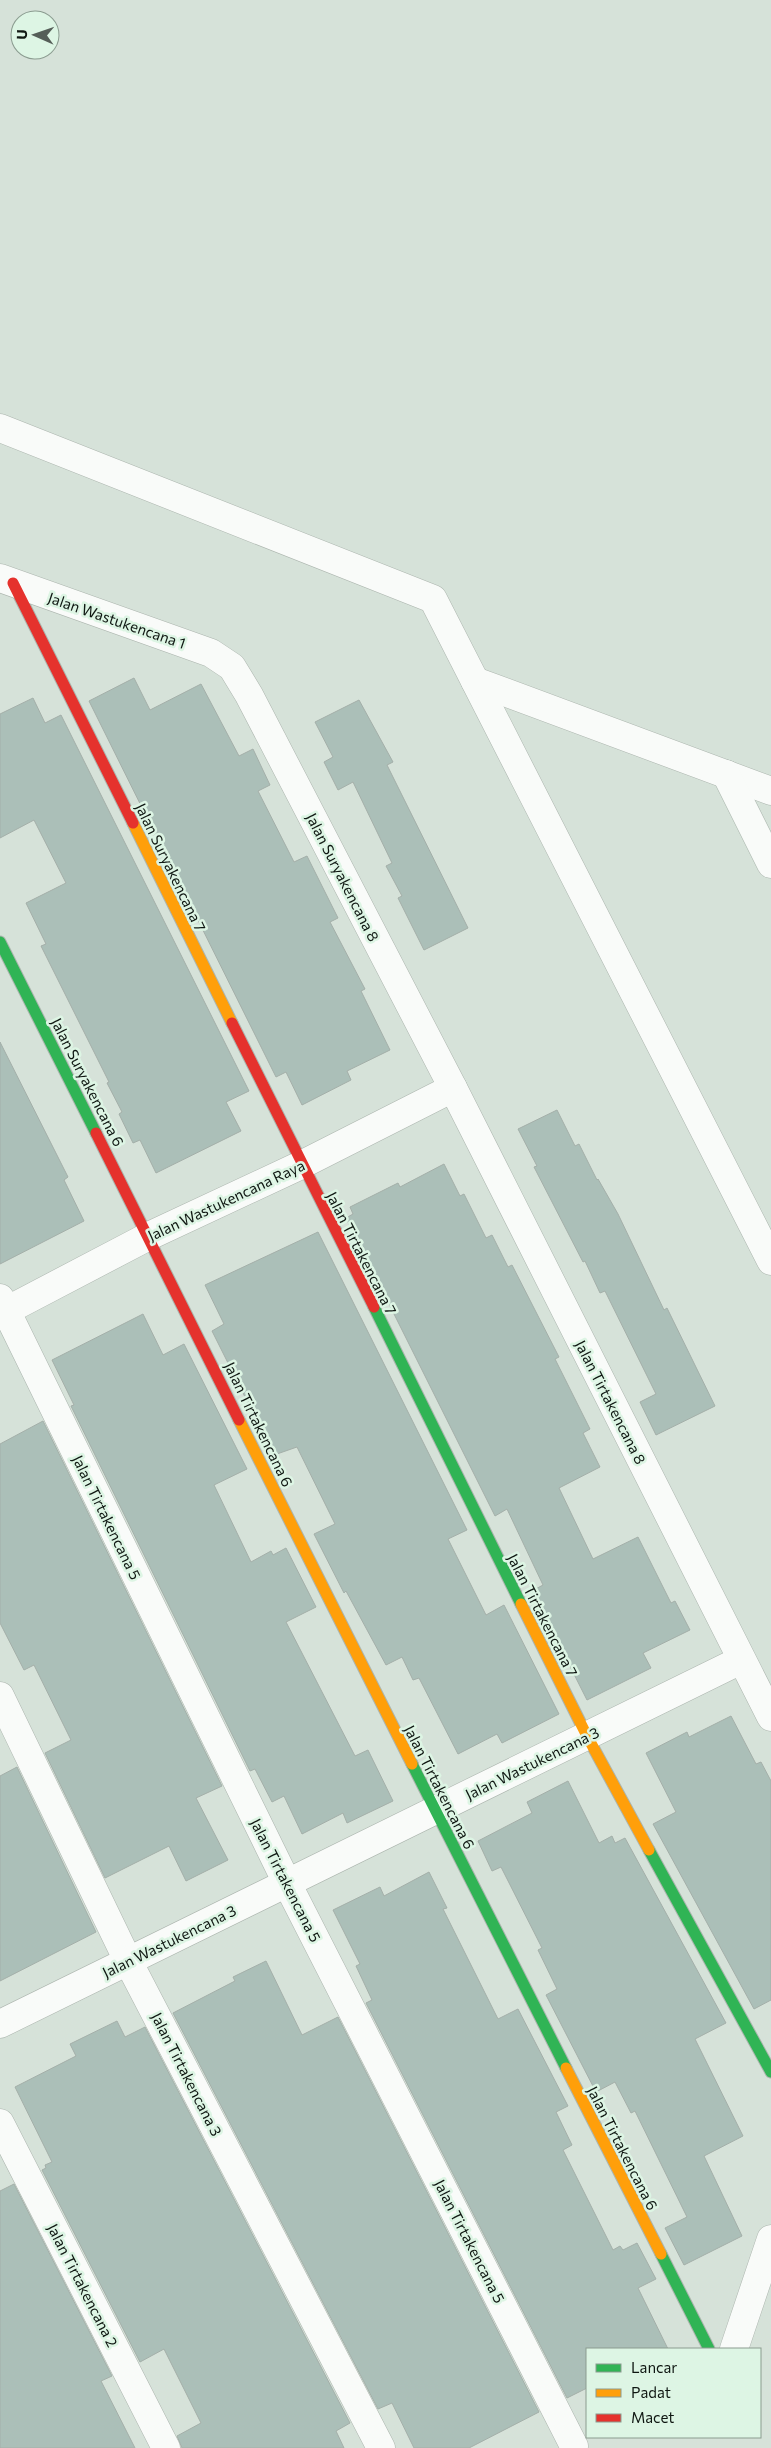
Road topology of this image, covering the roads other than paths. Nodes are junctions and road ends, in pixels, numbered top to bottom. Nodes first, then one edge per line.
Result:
1 (0, 428) edge
2 (7, 581) edge
3 (232, 667) joint
4 (475, 681) junction
5 (726, 774) junction
6 (771, 791) edge
7 (771, 864) edge
8 (0, 942) edge
9 (453, 1088) junction
10 (301, 1165) junction
11 (149, 1236) junction
12 (771, 1261) edge
13 (2, 1308) edge
14 (741, 1660) junction
15 (0, 1696) edge
16 (771, 1716) edge
17 (587, 1736) junction
18 (435, 1810) junction
19 (287, 1883) junction
20 (128, 1961) junction
21 (0, 2024) edge
22 (771, 2072) edge
23 (0, 2123) edge
24 (771, 2238) edge
25 (708, 2348) edge
26 (734, 2348) edge
27 (579, 2443) edge
28 (166, 2448) edge
29 (381, 2448) edge

1 - 4 street
2 - 3 street, Jalan Wastukencana 1
2 - 10 street, Jalan Suryakencana 7
3 - 9 street, Jalan Suryakencana 8
4 - 5 street
4 - 12 street
5 - 6 street
5 - 7 street
8 - 11 street, Jalan Suryakencana 6
9 - 10 street, Jalan Wastukencana Raya
9 - 14 street, Jalan Tirtakencana 8
10 - 11 street, Jalan Wastukencana Raya
10 - 17 street, Jalan Tirtakencana 7
11 - 13 street, Jalan Wastukencana Raya
11 - 18 street, Jalan Tirtakencana 6
13 - 19 street, Jalan Tirtakencana 5
14 - 16 street, Jalan Tirtakencana 8
14 - 17 street, Jalan Wastukencana 3
15 - 20 street, Jalan Tirtakencana 3
17 - 18 street, Jalan Wastukencana 3
17 - 22 street, Jalan Tirtakencana 7
18 - 19 street, Jalan Wastukencana 3
18 - 25 street, Jalan Tirtakencana 6
19 - 20 street, Jalan Wastukencana 3
19 - 27 street, Jalan Tirtakencana 5
20 - 21 street, Jalan Wastukencana 3
20 - 29 street, Jalan Tirtakencana 3
23 - 28 street, Jalan Tirtakencana 2
24 - 26 street

